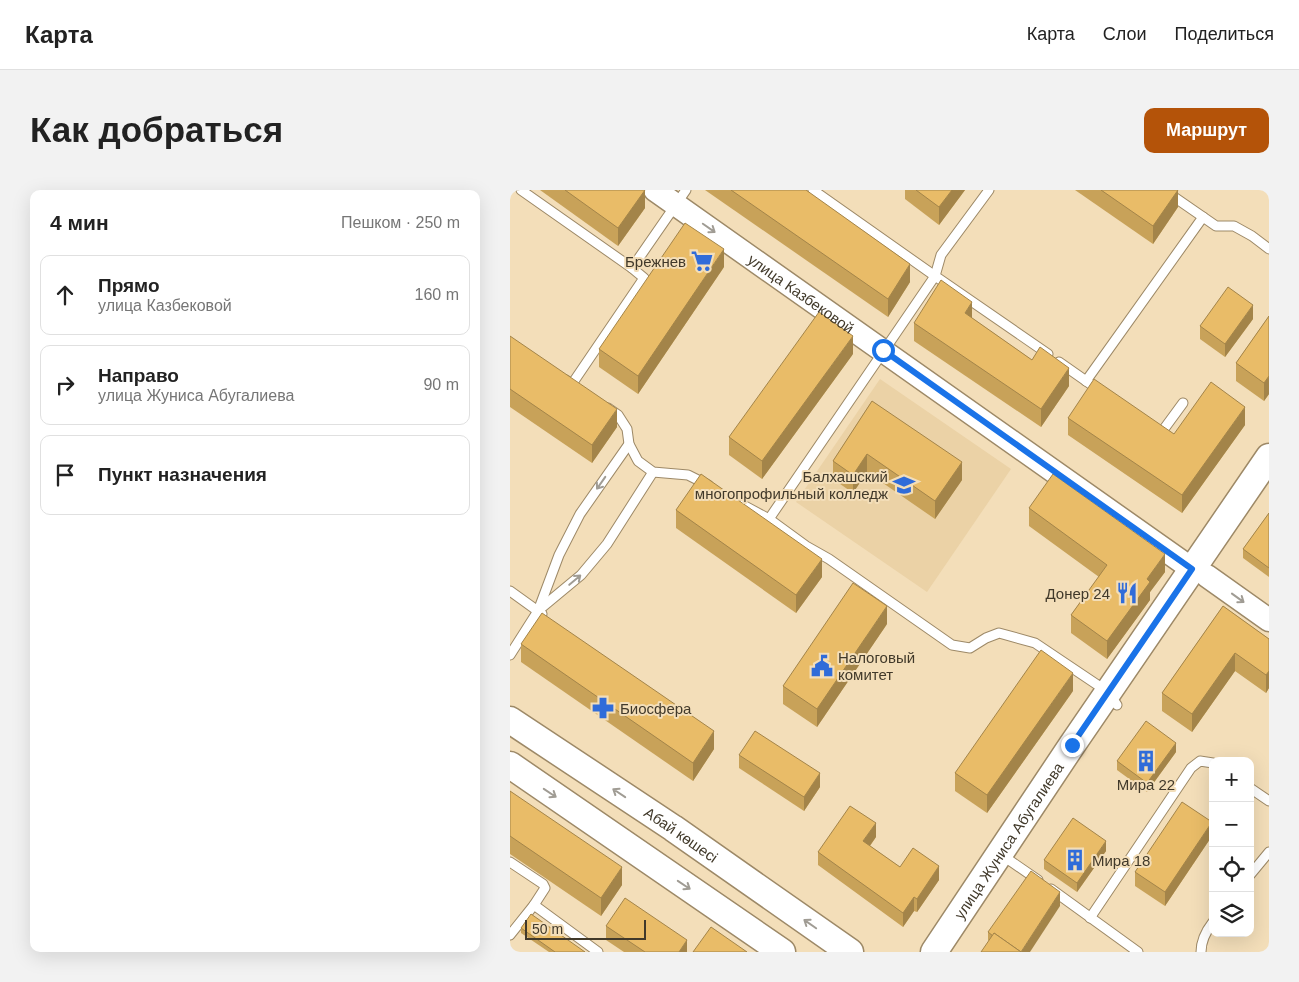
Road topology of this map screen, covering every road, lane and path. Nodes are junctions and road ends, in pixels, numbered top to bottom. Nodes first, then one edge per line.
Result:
1 (521, 190) edge
2 (655, 190) edge
3 (813, 190) edge
4 (989, 190) edge
5 (1164, 190) edge
6 (681, 197) edge
7 (1203, 217) junction
8 (1269, 249) edge
9 (632, 268) junction
10 (935, 276) junction
11 (883, 350) junction
12 (556, 374) edge
13 (1086, 381) junction
14 (1109, 397) edge
15 (1183, 403) dead end
16 (603, 405) edge
17 (1146, 423) edge
18 (629, 444) junction
19 (1269, 458) edge
20 (653, 472) junction
21 (1269, 487) edge
22 (715, 489) edge
23 (738, 502) edge
24 (769, 519) junction
25 (1199, 572) junction
26 (510, 591) edge
27 (538, 611) junction
28 (1269, 620) edge
29 (554, 622) edge
30 (510, 655) edge
31 (1113, 699) junction
32 (510, 720) edge
33 (1209, 762) edge
34 (510, 765) edge
35 (1254, 791) edge
36 (1269, 801) edge
37 (1269, 852) edge
38 (1010, 860) junction
39 (510, 862) edge
40 (1254, 870) edge
41 (534, 905) junction
42 (1090, 918) junction
43 (1209, 927) edge
44 (510, 935) edge
45 (598, 952) edge
46 (782, 952) edge
47 (850, 952) edge
48 (934, 952) edge
49 (945, 952) edge
50 (1138, 952) edge
51 (1201, 952) edge

1 - 9 lane
2 - 6 street, улица Казбековой
3 - 10 lane
4 - 10 lane
5 - 7 lane
6 - 9 lane
6 -> 11 street, улица Казбековой
7 - 8 lane
7 - 13 lane
9 - 12 lane
10 - 11 lane
10 - 13 lane
11 - 24 lane
11 - 25 street, улица Казбековой
13 - 14 lane
15 - 17 lane
16 - 18 lane
18 - 20 lane
18 -> 27 lane
19 - 25 main road, улица Жуниса Абугалиева
20 - 22 lane
27 -> 20 lane
21 - 25 main road, улица Жуниса Абугалиева
23 - 24 lane
24 - 31 lane
25 -> 28 street, улица Казбековой
25 - 31 main road, улица Жуниса Абугалиева
26 - 27 lane
27 - 29 lane
27 - 30 lane
31 - 38 main road, улица Жуниса Абугалиева
31 - 48 main road, улица Жуниса Абугалиева
47 -> 32 main road, Абай көшесі
33 - 42 lane
34 -> 46 main road
35 - 36 lane
37 - 40 lane
38 - 42 lane
38 - 49 main road, улица Жуниса Абугалиева
39 - 41 lane
41 - 44 lane
41 - 45 lane
42 - 50 lane
43 - 51 lane

